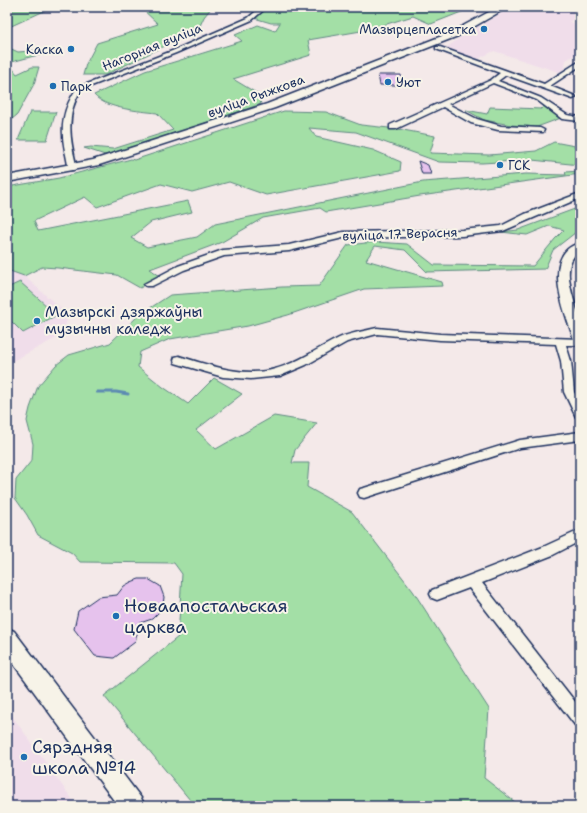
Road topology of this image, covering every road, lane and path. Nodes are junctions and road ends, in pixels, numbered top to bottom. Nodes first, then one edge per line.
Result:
1 (264, 7) edge
2 (504, 7) edge
3 (438, 48) dead end
4 (580, 63) edge
5 (504, 73) junction
6 (493, 81) junction
7 (545, 87) junction
8 (573, 97) dead end
9 (443, 104) junction
10 (580, 119) edge
11 (393, 127) dead end
12 (540, 130) dead end
13 (73, 168) junction
14 (7, 179) edge
15 (580, 195) edge
16 (580, 246) edge
17 (149, 284) dead end
18 (580, 339) edge
19 (560, 341) junction
20 (580, 342) edge
21 (179, 360) dead end
22 (580, 414) edge
23 (580, 436) edge
24 (364, 493) dead end
25 (580, 535) edge
26 (472, 581) junction
27 (437, 594) dead end
28 (7, 638) edge
29 (580, 720) edge
30 (133, 806) edge

1 - 13 street, Нагорная вуліца
2 - 13 main road, вуліца Рыжкова
3 - 5 street
4 - 7 street
5 - 6 street
5 - 7 street
6 - 9 street
6 - 10 street
7 - 8 street
9 - 11 street
9 - 12 street
13 - 14 main road, вуліца Рыжкова
15 - 17 street, вуліца 17 Верасня
16 - 18 street
19 - 20 street
19 - 21 street
19 - 22 street
23 - 24 street
25 - 26 street
26 - 27 street
26 - 29 street
28 - 30 main road

